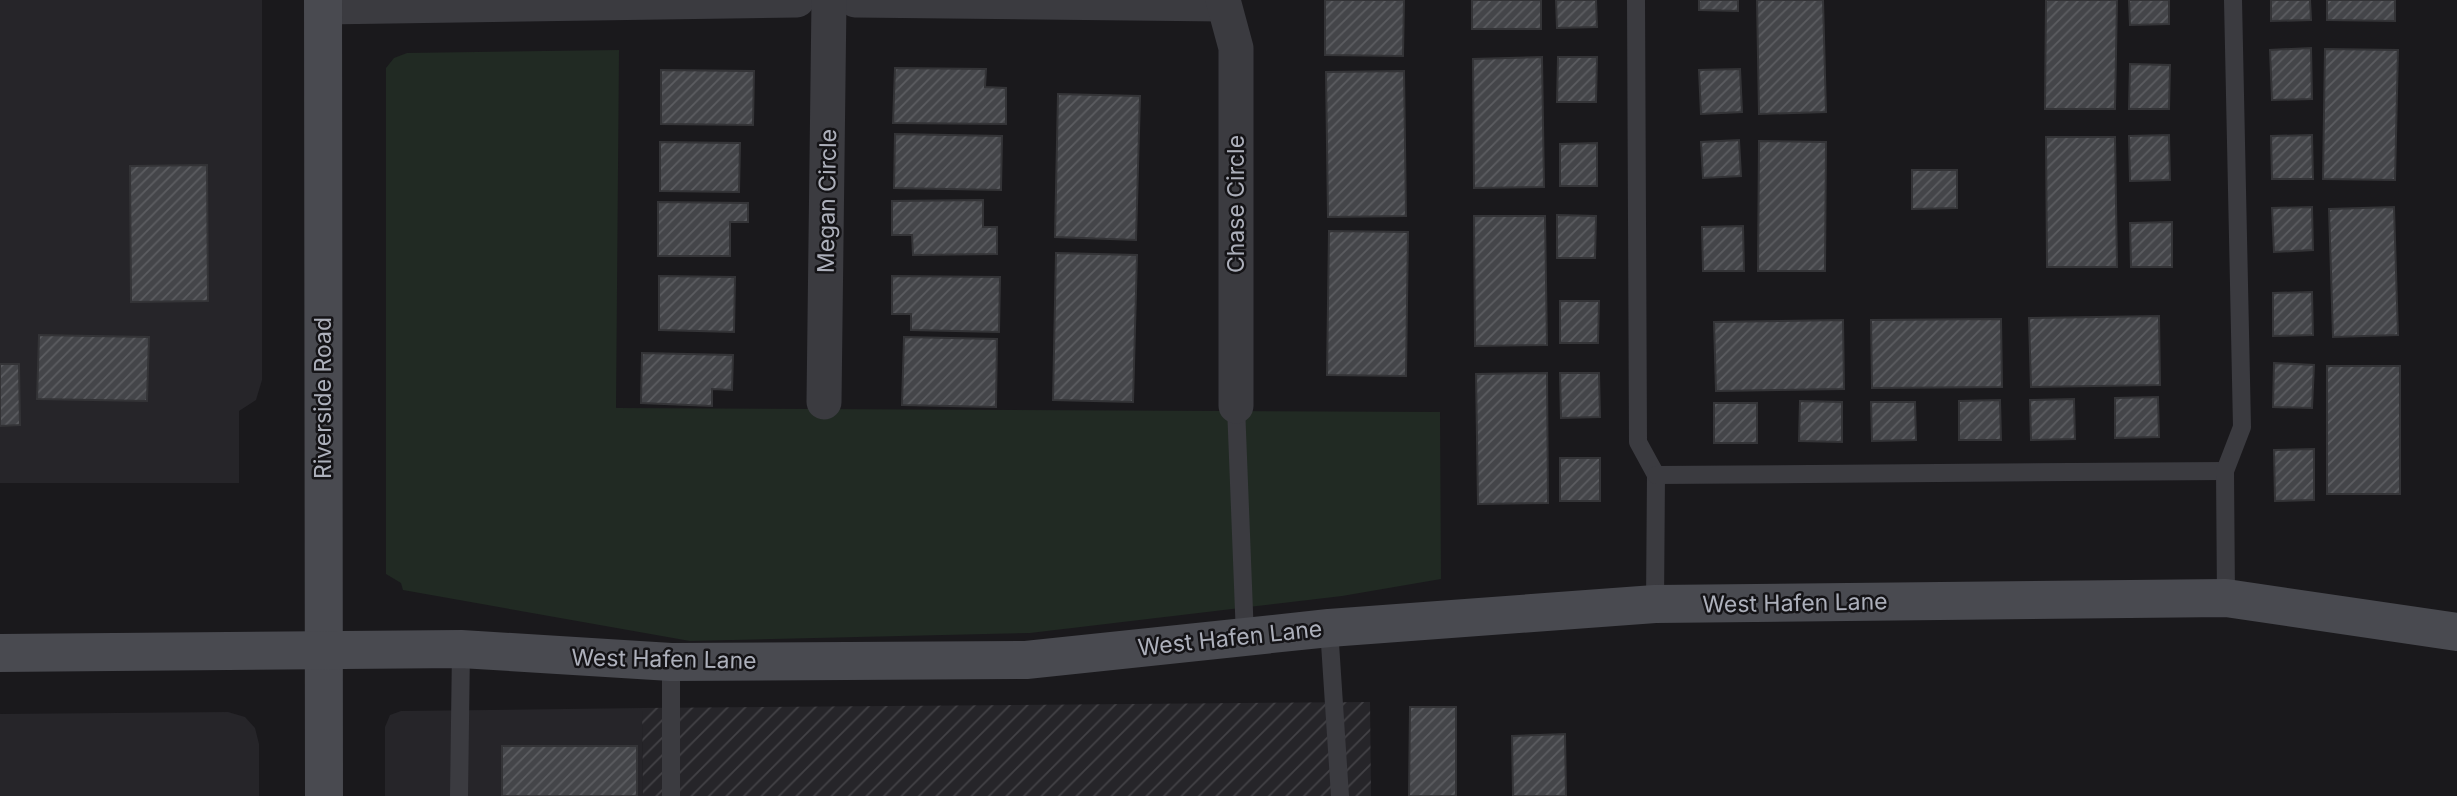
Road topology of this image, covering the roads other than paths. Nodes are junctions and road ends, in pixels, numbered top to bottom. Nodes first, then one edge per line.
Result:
1 (797, 0) edge
2 (829, 0) edge
3 (855, 0) edge
4 (1636, 0) edge
5 (2234, 0) edge
6 (648, 1) edge
7 (947, 1) edge
8 (1223, 2) edge
9 (323, 3) edge
10 (824, 402) dead end
11 (1236, 406) joint
12 (2225, 471) junction
13 (1656, 475) junction
14 (2226, 598) junction
15 (1655, 604) junction
16 (1329, 628) junction
17 (2446, 631) edge
18 (1245, 637) junction
19 (461, 649) junction
20 (324, 650) junction
21 (0, 653) edge
22 (671, 662) junction
23 (324, 796) edge
24 (458, 796) edge
25 (671, 796) edge
26 (1340, 796) edge

1 - 6 street
2 - 10 street, Megan Circle
3 - 7 street
4 - 13 lane
5 - 12 lane
6 - 9 street
7 - 8 street
8 - 11 street, Chase Circle
9 - 20 main road, Riverside Road
11 - 18 lane
12 - 13 lane
12 - 14 lane
13 - 15 lane
14 - 15 main road, West Hafen Lane
14 - 17 main road, West Hafen Lane
15 - 16 main road, West Hafen Lane
16 - 18 main road, West Hafen Lane
16 - 26 lane
18 - 22 main road, West Hafen Lane
19 - 20 main road, West Hafen Lane
19 - 22 main road, West Hafen Lane
19 - 24 lane
20 - 21 main road, West Hafen Lane
20 - 23 main road, Riverside Road
22 - 25 lane

